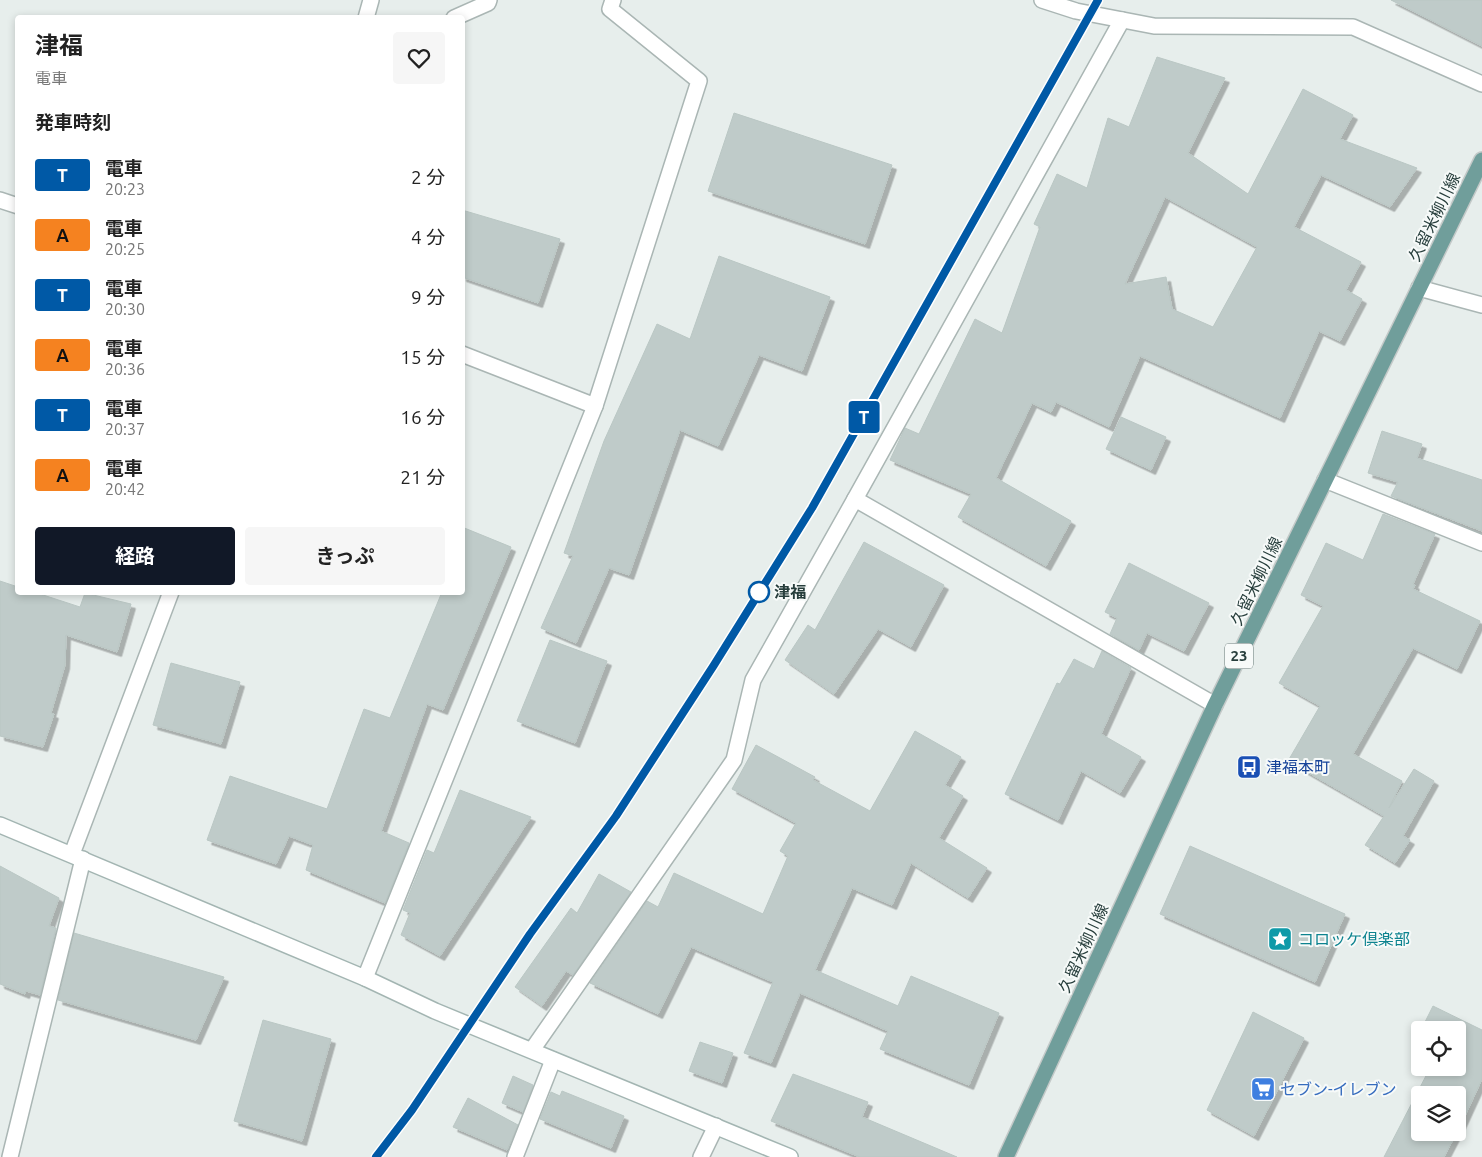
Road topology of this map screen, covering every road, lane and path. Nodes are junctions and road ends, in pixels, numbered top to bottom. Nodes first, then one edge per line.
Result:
1 (371, 0) edge
2 (489, 0) edge
3 (613, 0) edge
4 (1042, 0) edge
5 (367, 15) edge
6 (461, 15) edge
7 (1122, 20) junction
8 (1482, 84) edge
9 (1482, 160) edge
10 (0, 200) edge
11 (15, 205) edge
12 (1419, 288) junction
13 (1482, 305) edge
14 (465, 355) edge
15 (594, 406) junction
16 (1326, 480) junction
17 (855, 499) junction
18 (1482, 543) edge
19 (170, 595) edge
20 (1215, 705) junction
21 (0, 825) edge
22 (78, 856) junction
23 (365, 978) junction
24 (532, 1050) junction
25 (553, 1060) junction
26 (716, 1126) junction
27 (10, 1157) edge
28 (514, 1157) edge
29 (701, 1157) edge
30 (790, 1157) edge
31 (1006, 1157) edge

1 - 5 street
2 - 6 street
3 - 15 street
4 - 7 street
7 - 8 street
7 - 17 street
9 - 12 main road, 久留米柳川線 / 23
10 - 11 street
12 - 13 street
12 - 16 main road, 久留米柳川線 / 23
14 - 15 street
15 - 23 street
16 - 18 street
16 - 20 main road, 久留米柳川線 / 23
17 - 20 street
17 - 24 street
19 - 22 street
20 - 31 main road, 久留米柳川線 / 23
21 - 22 street
22 - 23 street
22 - 27 street
23 - 24 street
24 - 25 street
25 - 26 street
25 - 28 street
26 - 29 street
26 - 30 street

